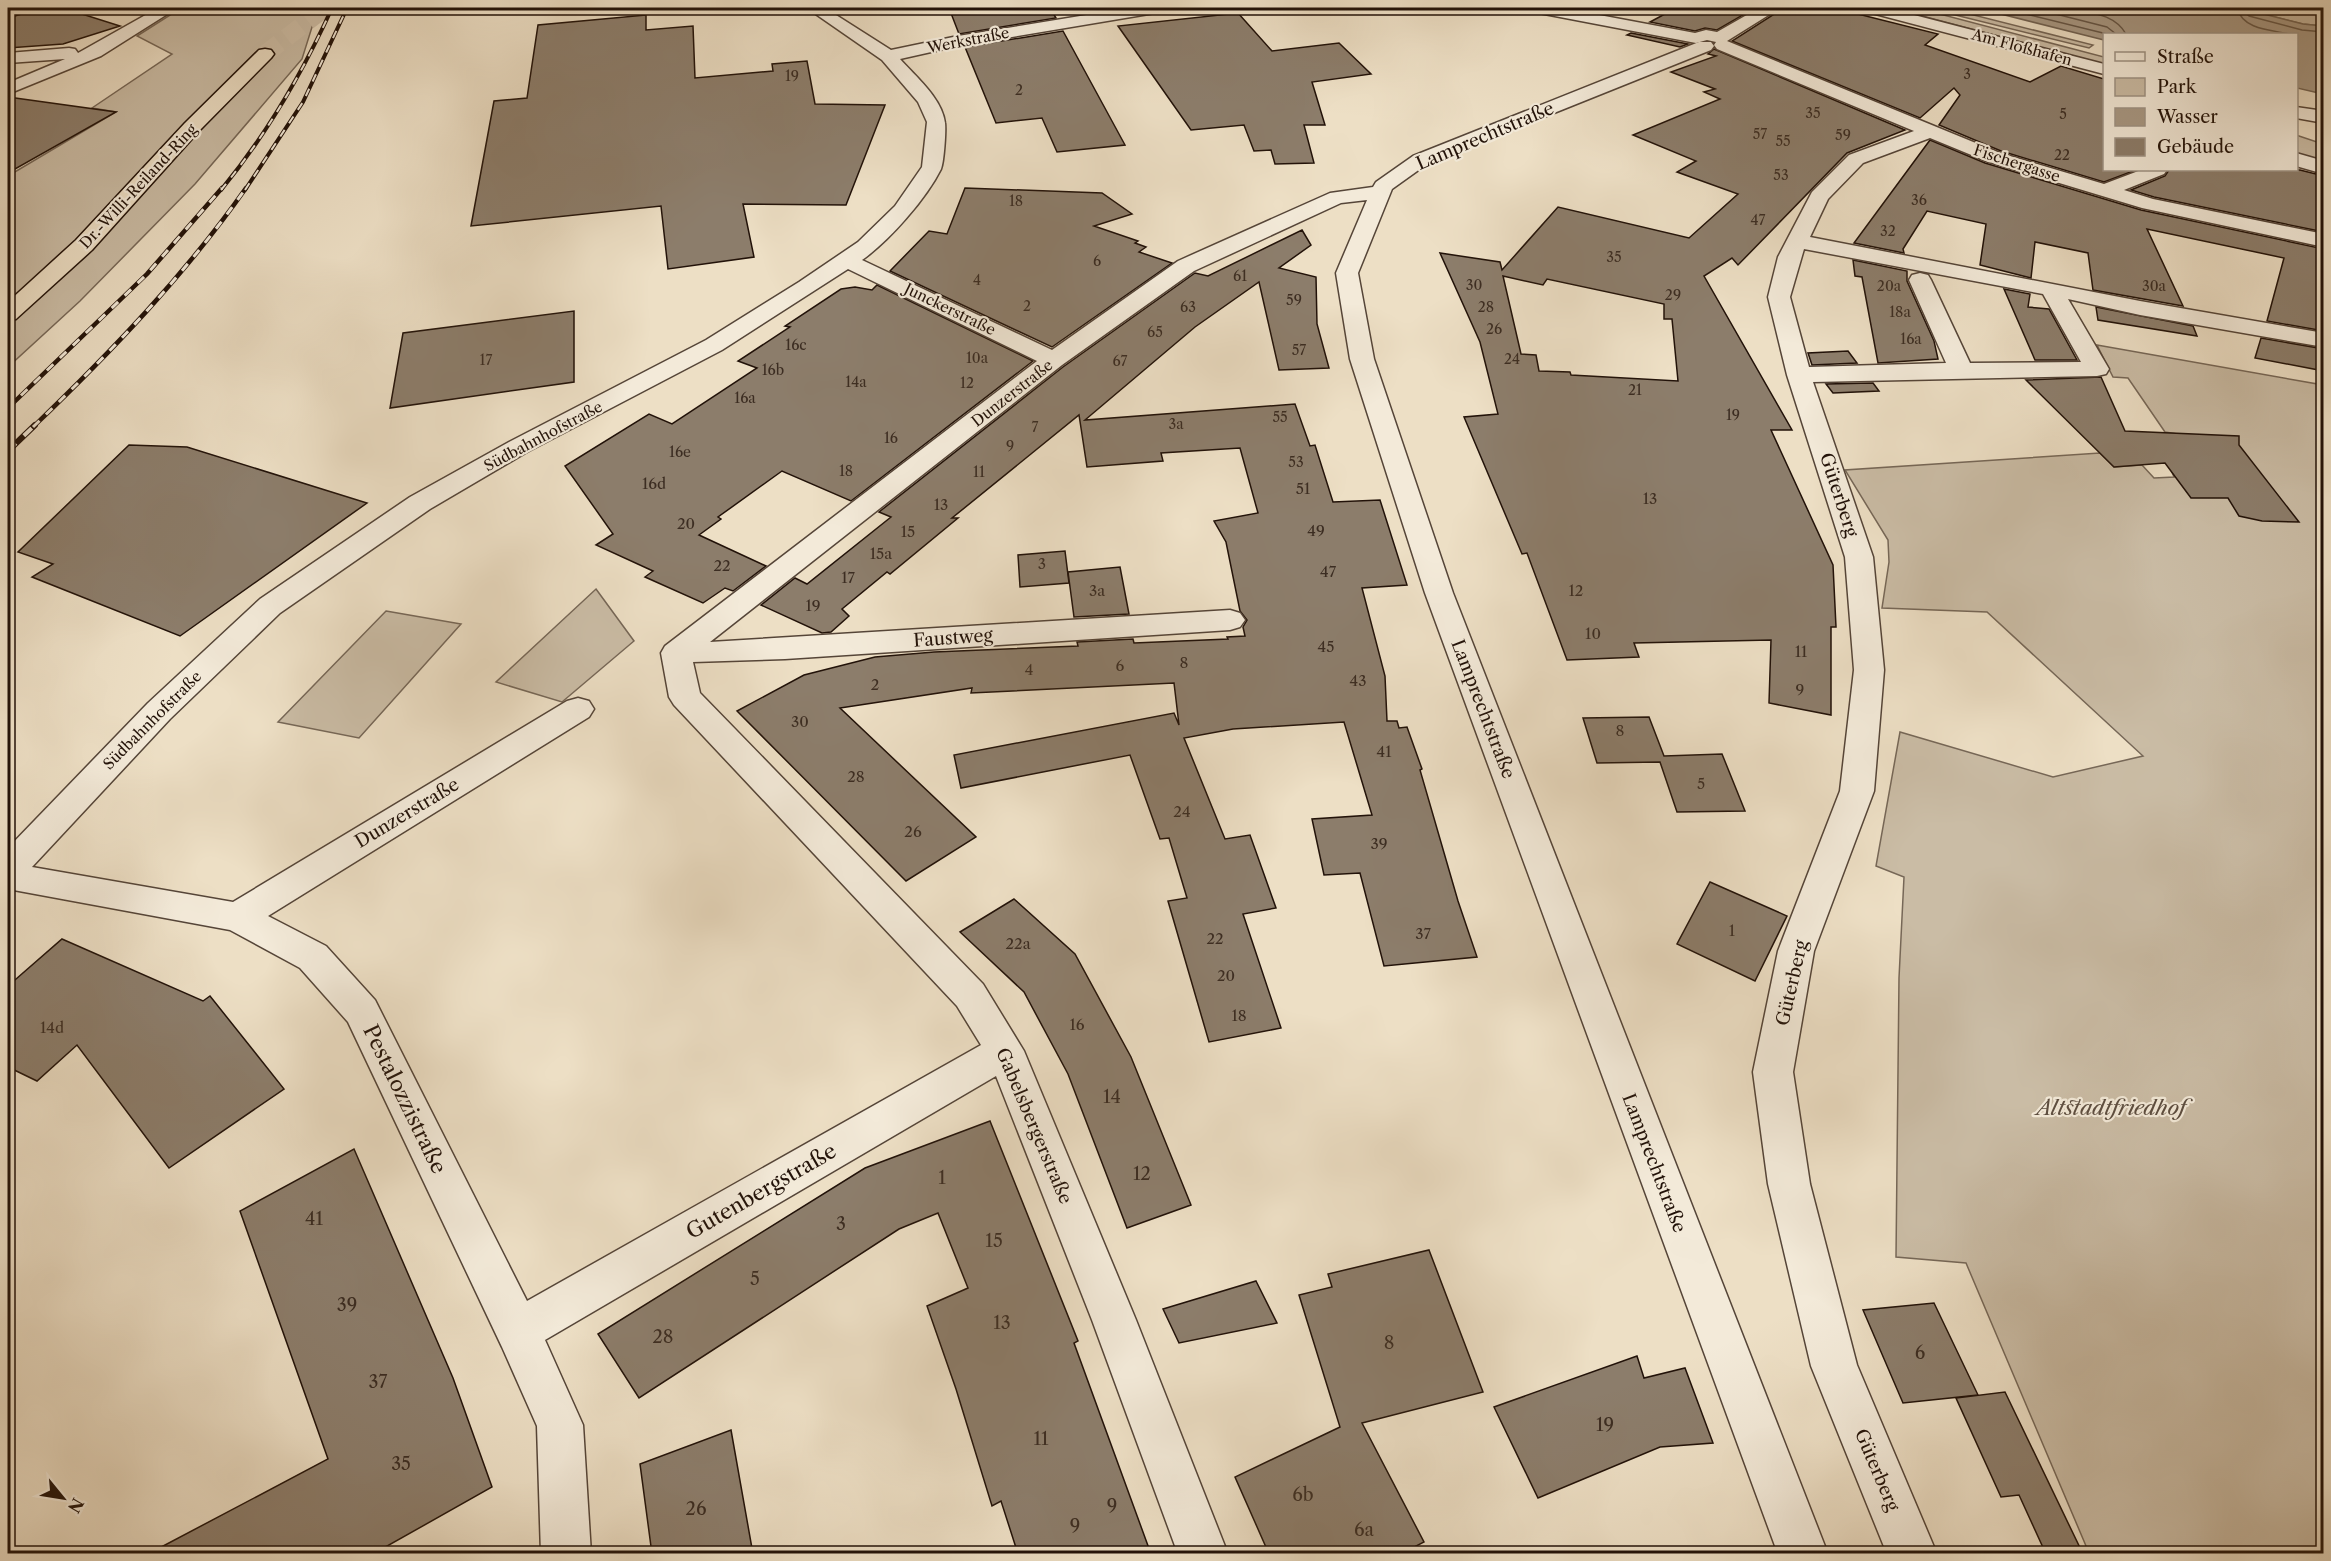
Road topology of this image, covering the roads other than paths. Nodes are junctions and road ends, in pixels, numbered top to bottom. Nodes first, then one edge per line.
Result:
1 (169, 8) edge
2 (815, 8) edge
3 (1155, 8) edge
4 (1539, 8) edge
5 (1769, 8) edge
6 (1870, 8) edge
7 (1711, 42) junction
8 (95, 52) junction
9 (265, 54) tunnel mouth
10 (888, 56) junction
11 (8, 58) edge
12 (2103, 69) edge
13 (8, 89) edge
14 (2298, 112) edge
15 (2324, 117) edge
16 (1928, 132) junction
17 (2298, 160) edge
18 (2324, 168) edge
19 (2154, 171) edge
20 (2104, 191) junction
21 (1380, 192) junction
22 (1798, 241) junction
23 (2324, 241) edge
24 (844, 261) junction
25 (1920, 280) dead end
26 (2051, 289) junction
27 (8, 314) edge
28 (2324, 340) edge
29 (1054, 360) junction
30 (1960, 370) junction
31 (1799, 375) junction
32 (1230, 620) dead end
33 (676, 653) junction
34 (578, 709) dead end
35 (8, 870) edge
36 (8, 876) edge
37 (237, 917) junction
38 (1005, 1052) junction
39 (518, 1331) junction
40 (566, 1554) edge
41 (1203, 1554) edge
42 (1803, 1554) edge
43 (1912, 1554) edge

1 - 8 street
2 - 10 street, Südbahnhofstraße
3 - 10 street, Werkstraße
4 - 7 street, Fischergasse
5 - 7 street, Lamprechtstraße
6 - 12 street, Am Floßhafen
7 - 16 street, Fischergasse
7 - 21 street, Lamprechtstraße
8 - 11 street
8 - 13 street
9 - 27 highway, Dr.-Willi-Reiland-Ring
10 - 24 street, Südbahnhofstraße
14 - 15 street
16 - 20 street, Fischergasse
16 - 22 street, Güterberg
17 - 18 street
19 - 20 street
20 - 23 street, Fischergasse
21 - 29 street, Dunzerstraße
21 - 42 street, Lamprechtstraße
22 - 26 street
22 - 31 street, Güterberg
24 - 29 street, Junckerstraße
24 - 35 street, Südbahnhofstraße
25 - 30 street
26 - 28 street
26 - 30 street
29 - 33 street, Dunzerstraße
30 - 31 street
31 - 43 street, Güterberg
32 - 33 street, Faustweg
33 - 38 street, Gabelsbergerstraße
34 - 37 street, Dunzerstraße
36 - 37 street, Pestalozzistraße
37 - 39 street, Pestalozzistraße
38 - 39 street, Gutenbergstraße
38 - 41 street, Gabelsbergerstraße
39 - 40 street, Pestalozzistraße

